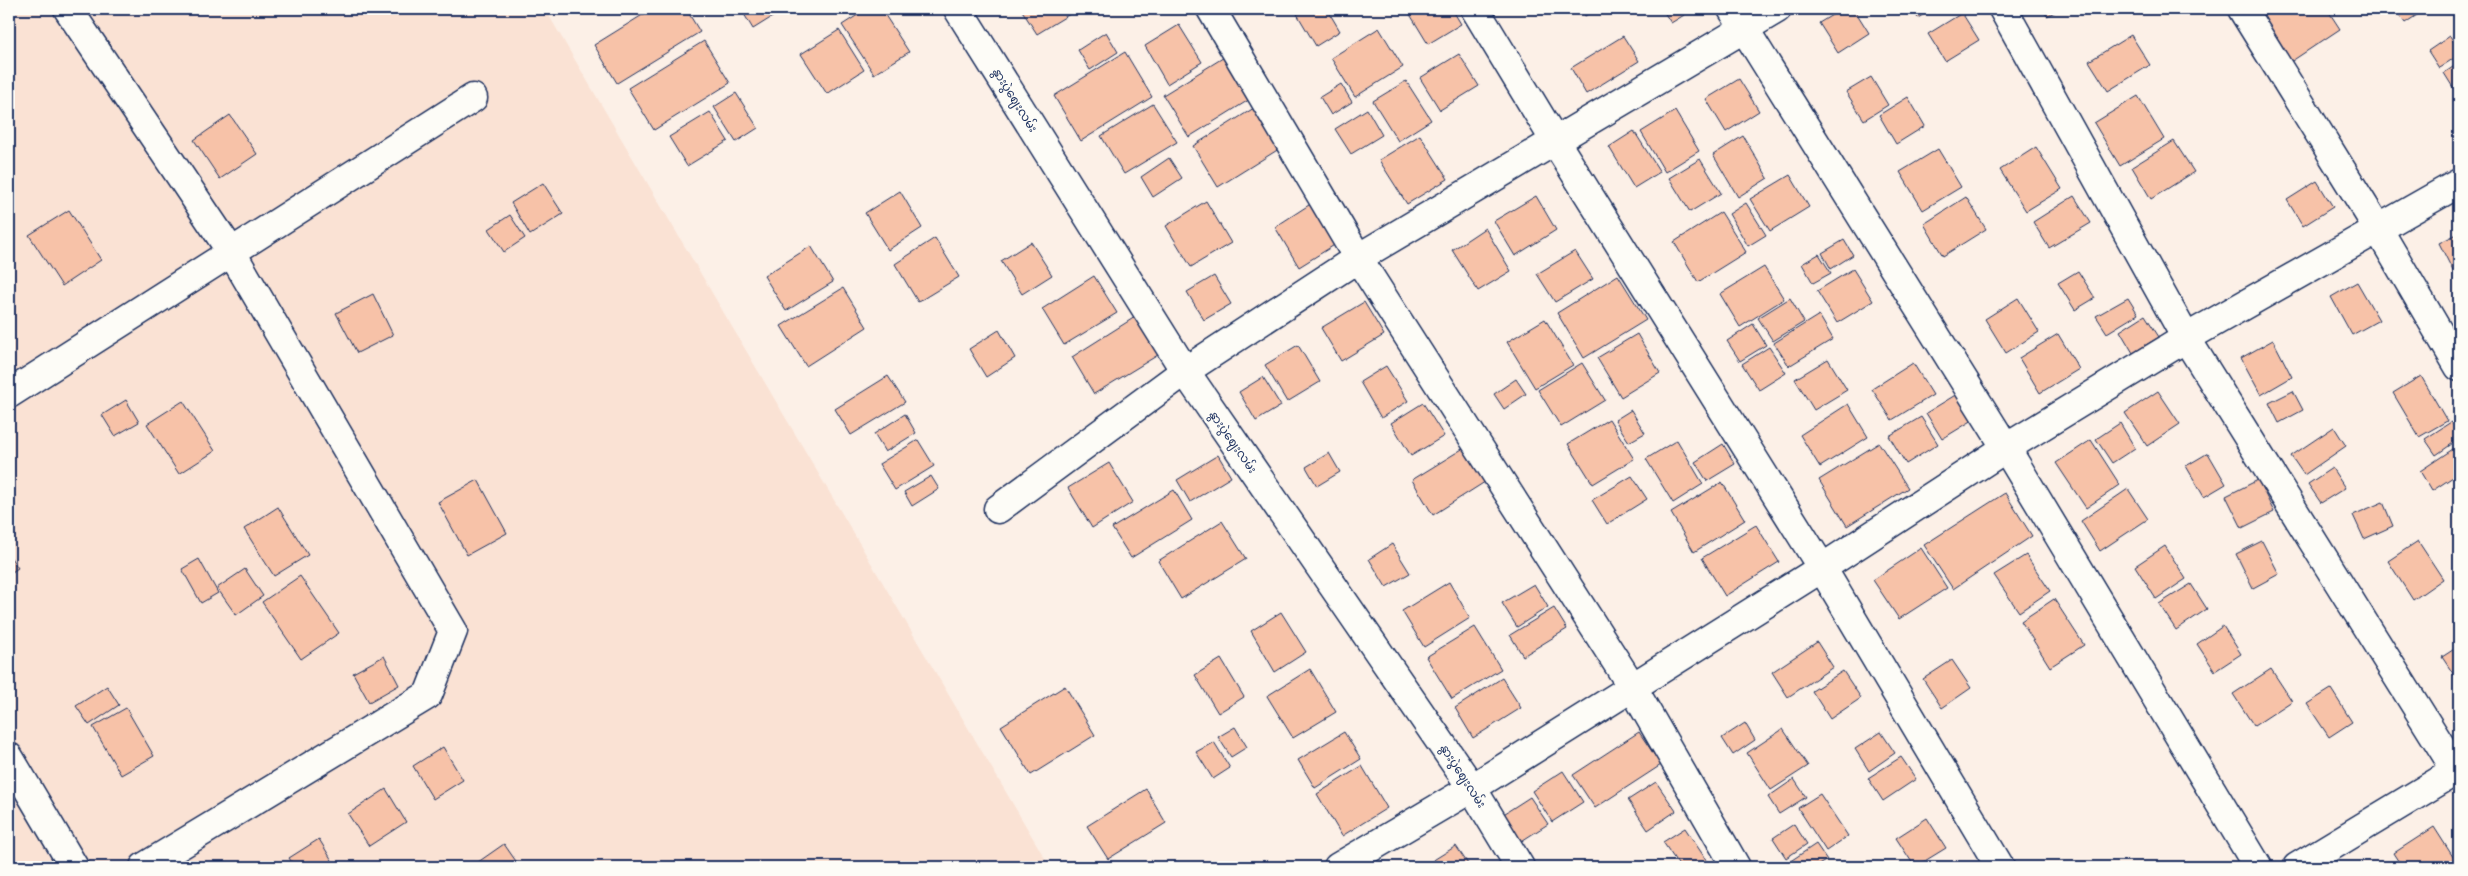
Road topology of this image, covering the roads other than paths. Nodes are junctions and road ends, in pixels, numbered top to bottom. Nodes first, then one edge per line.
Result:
1 (68, 9) edge
2 (958, 9) edge
3 (1211, 9) edge
4 (1475, 9) edge
5 (1777, 9) edge
6 (2003, 9) edge
7 (2242, 9) edge
8 (1738, 19) edge
9 (473, 98) dead end
10 (1555, 141) junction
11 (2459, 183) edge
12 (2378, 228) junction
13 (232, 252) junction
14 (1358, 258) junction
15 (2186, 338) junction
16 (2459, 367) edge
17 (1185, 371) junction
18 (9, 394) edge
19 (2006, 448) junction
20 (998, 509) dead end
21 (1822, 568) junction
22 (1633, 688) junction
23 (9, 756) edge
24 (2458, 772) edge
25 (1472, 788) junction
26 (74, 867) edge
27 (144, 867) edge
28 (1338, 867) edge
29 (1520, 867) edge
30 (1736, 867) edge
31 (2000, 867) edge
32 (2258, 867) edge
33 (2297, 867) edge

1 - 13 street
2 - 17 street, နွားပွဲဈေးလမ်း
3 - 14 street
4 - 10 street
5 - 8 street
6 - 15 street
7 - 12 street
8 - 10 street
8 - 19 street
9 - 13 street
10 - 14 street
10 - 21 street
11 - 12 street
12 - 15 street
12 - 16 street
13 - 18 street
13 - 27 street
14 - 17 street
14 - 22 street
15 - 19 street
15 - 24 street
17 - 20 street
17 - 25 street, နွားပွဲဈေးလမ်း
19 - 21 street
19 - 32 street
21 - 22 street
21 - 31 street
22 - 25 street
22 - 30 street
23 - 26 street
24 - 33 street
25 - 28 street
25 - 29 street, နွားပွဲဈေးလမ်း

